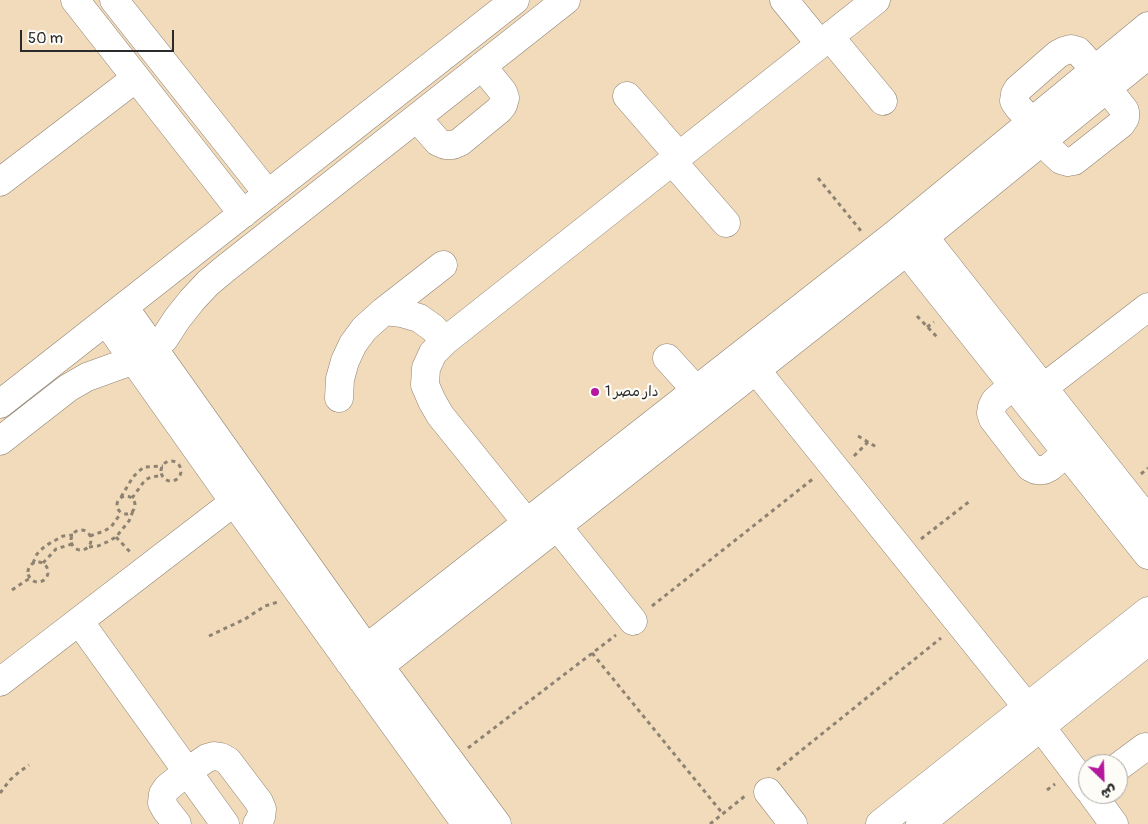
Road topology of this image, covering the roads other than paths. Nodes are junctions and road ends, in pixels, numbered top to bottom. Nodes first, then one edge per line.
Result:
1 (75, 0) edge
2 (114, 0) edge
3 (515, 0) edge
4 (566, 0) edge
5 (784, 0) edge
6 (876, 0) edge
7 (1148, 26) edge
8 (825, 40) junction
9 (1148, 55) edge
10 (482, 66) junction
11 (136, 78) junction
12 (1101, 79) junction
13 (628, 96) dead end
14 (883, 101) dead end
15 (417, 118) junction
16 (1037, 132) junction
17 (676, 158) junction
18 (1, 178) edge
19 (268, 194) junction
20 (243, 214) junction
21 (726, 223) dead end
22 (902, 238) junction
23 (443, 265) dead end
24 (1148, 307) edge
25 (384, 312) junction
26 (115, 314) junction
27 (445, 341) junction
28 (143, 354) junction
29 (667, 358) dead end
30 (756, 370) junction
31 (1014, 385) junction
32 (1044, 388) junction
33 (696, 390) junction
34 (339, 398) dead end
35 (0, 404) edge
36 (0, 441) edge
37 (1067, 452) junction
38 (234, 502) junction
39 (1148, 520) edge
40 (527, 523) junction
41 (558, 526) junction
42 (1148, 555) edge
43 (1148, 611) edge
44 (79, 621) junction
45 (634, 621) dead end
46 (1148, 641) edge
47 (364, 664) junction
48 (0, 682) edge
49 (1034, 717) junction
50 (1146, 747) dead end
51 (1128, 760) edge
52 (188, 771) junction
53 (1078, 776) edge
54 (763, 786) road end
55 (1099, 804) edge
56 (177, 824) edge
57 (226, 824) edge
58 (257, 824) edge
59 (466, 824) edge
60 (497, 824) edge
61 (793, 824) edge
62 (880, 824) edge
63 (920, 824) edge
64 (1114, 824) edge

1 - 11 street
2 - 19 street
3 - 19 street
4 - 10 street
5 - 8 street
6 - 8 street
7 - 12 street
8 - 14 street
8 - 17 street
9 - 12 street
10 - 15 street
10 - 15 street
11 - 18 street
11 - 20 street
12 - 16 street
12 - 16 street
13 - 17 street
15 - 28 street
16 - 22 street
17 - 21 street
17 - 27 street
19 - 20 street
20 - 26 street
22 - 30 street
22 - 31 street
22 - 32 street
22 - 33 street
23 - 25 street
24 - 32 street
25 - 27 street
25 - 34 street
26 - 28 street
26 - 35 street
27 - 40 street
28 - 36 street
28 - 38 street
28 - 47 street
29 - 33 street
30 - 41 street
30 - 49 street
31 - 37 street
31 - 37 street
32 - 39 street
33 - 40 street
37 - 42 street
38 - 44 street
38 - 47 street
40 - 47 street
41 - 45 street
41 - 47 street
43 - 49 street
44 - 48 street
44 - 52 street
46 - 49 street
47 - 59 street
47 - 60 street
49 - 53 street
49 - 62 street
49 - 63 street
50 - 51 street
52 - 56 street
52 - 57 street
52 - 58 street
54 - 61 street
55 - 64 street

